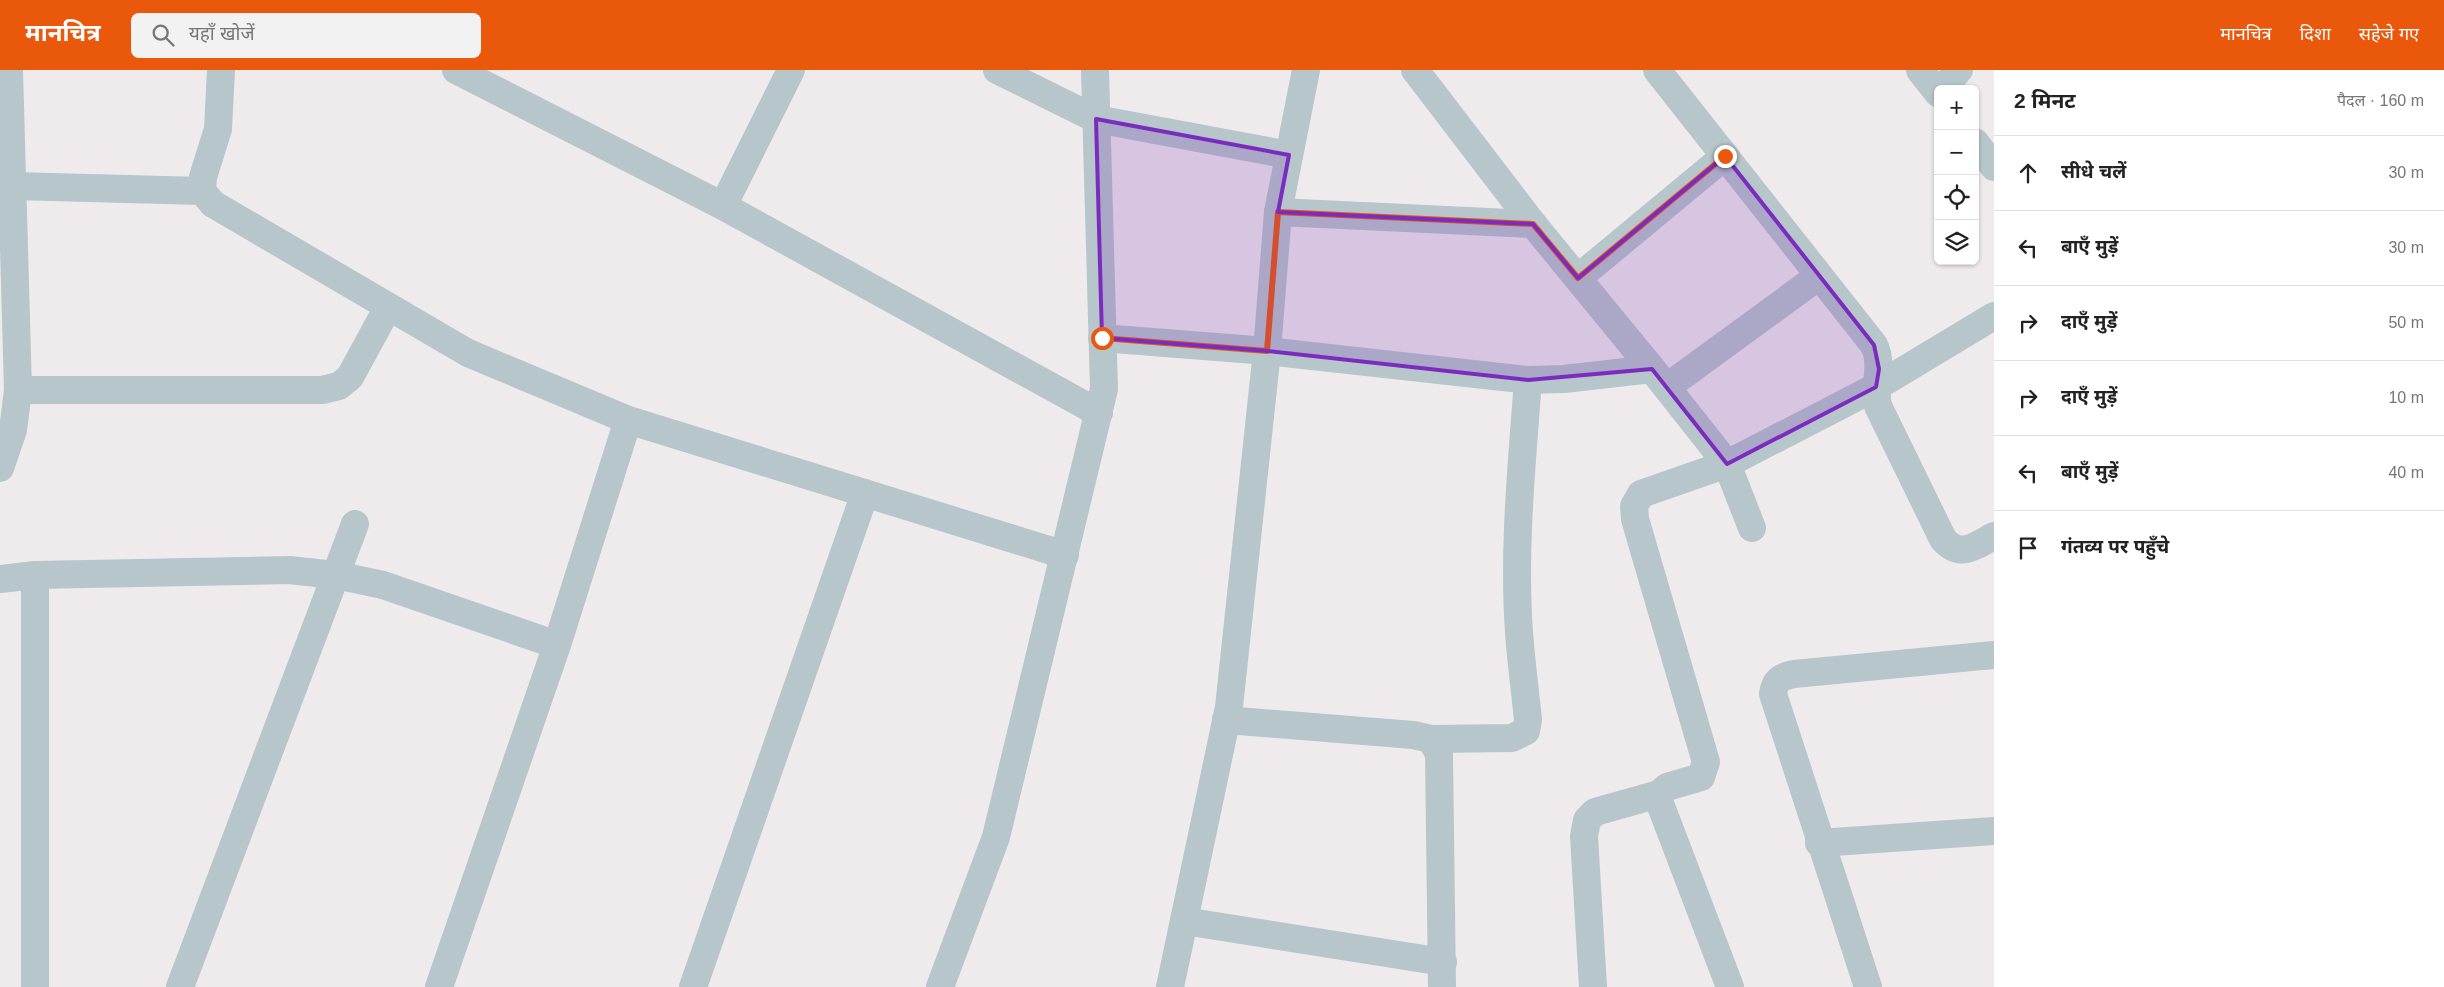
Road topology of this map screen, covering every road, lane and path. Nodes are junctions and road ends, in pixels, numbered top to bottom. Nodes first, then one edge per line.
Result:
1 (9, 70) edge
2 (221, 70) edge
3 (456, 70) edge
4 (791, 70) edge
5 (997, 70) edge
6 (1095, 70) edge
7 (1306, 70) edge
8 (1415, 70) edge
9 (1657, 70) edge
10 (1920, 70) edge
11 (1960, 70) edge
12 (1946, 85) edge
13 (1934, 88) edge
14 (1096, 119) junction
15 (1979, 147) edge
16 (1289, 155) junction
17 (1725, 156) junction
18 (1994, 167) edge
19 (12, 186) junction
20 (202, 191) junction
21 (723, 206) junction
22 (1278, 212) junction
23 (1533, 224) junction
24 (1819, 276) junction
25 (1578, 278) junction
26 (388, 307) junction
27 (1994, 316) edge
28 (1102, 338) junction
29 (1267, 351) junction
30 (1660, 378) junction
31 (1528, 380) junction
32 (1876, 387) junction
33 (18, 390) junction
34 (1099, 413) junction
35 (628, 420) junction
36 (1727, 464) junction
37 (0, 468) edge
38 (865, 493) junction
39 (355, 524) dead end
40 (1752, 528) dead end
41 (1994, 536) edge
42 (1065, 555) junction
43 (35, 575) junction
44 (336, 575) junction
45 (0, 579) edge
46 (557, 645) junction
47 (1994, 655) edge
48 (1226, 720) junction
49 (1430, 739) junction
50 (1660, 794) junction
51 (1994, 831) edge
52 (1819, 842) junction
53 (1184, 921) junction
54 (1442, 974) edge
55 (35, 987) edge
56 (180, 987) edge
57 (439, 987) edge
58 (693, 987) edge
59 (940, 987) edge
60 (1170, 987) edge
61 (1593, 987) edge
62 (1730, 987) edge
63 (1868, 987) edge

1 - 19 street
2 - 20 street
3 - 21 street
4 - 21 street
5 - 14 street
6 - 14 street
7 - 16 street
8 - 23 street
9 - 17 street
10 - 13 street
11 - 12 street
14 - 16 street
14 - 28 street
15 - 18 street
16 - 22 street
17 - 24 street
17 - 25 street
19 - 20 street
19 - 33 street
20 - 26 street
21 - 34 street
22 - 23 street
22 - 29 street
23 - 25 street
24 - 30 street
24 - 32 street
25 - 30 street
26 - 33 street
26 - 35 street
27 - 32 street
28 - 29 street
28 - 34 street
29 - 31 street
29 - 48 street
30 - 31 street
30 - 36 street
31 - 49 street
32 - 36 street
32 - 41 street
33 - 37 street
34 - 42 street
35 - 38 street
35 - 46 street
36 - 40 street
36 - 50 street
38 - 42 street
38 - 58 street
39 - 44 street
42 - 59 street
43 - 44 street
43 - 45 street
43 - 55 street
44 - 46 street
44 - 56 street
46 - 57 street
47 - 52 street
48 - 49 street
48 - 53 street
49 - 54 street
50 - 61 street
50 - 62 street
51 - 52 street
52 - 63 street
53 - 54 street
53 - 60 street

